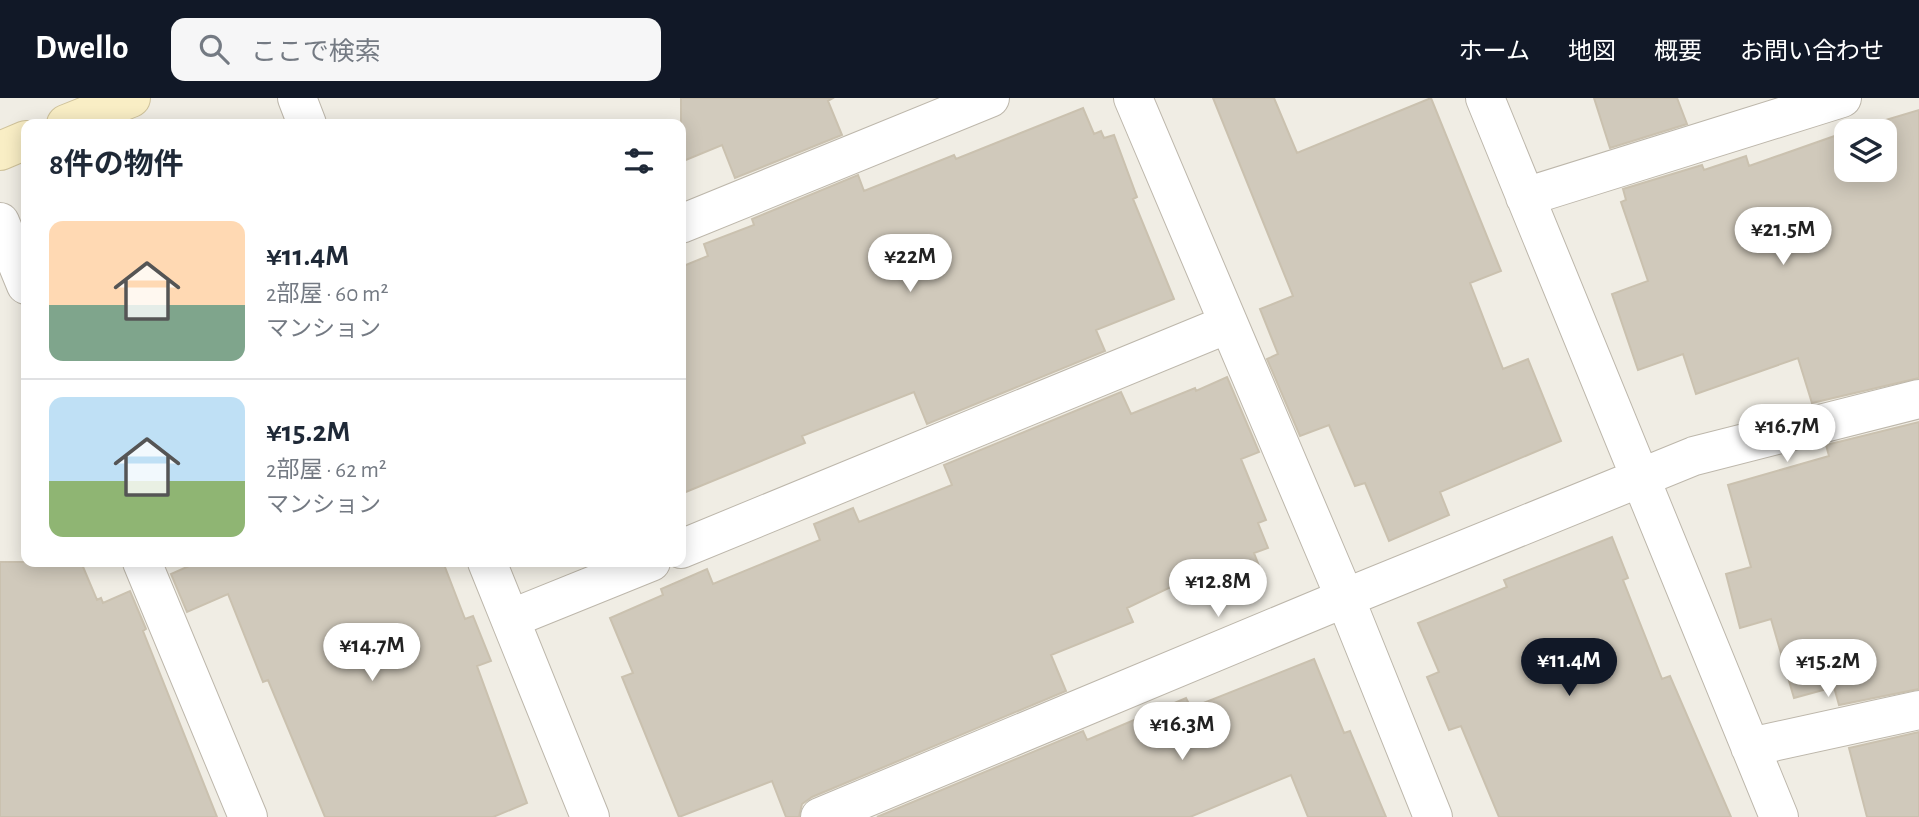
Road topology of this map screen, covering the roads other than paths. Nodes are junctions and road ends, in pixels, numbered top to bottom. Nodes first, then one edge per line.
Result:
1 (131, 98) edge
2 (297, 98) edge
3 (990, 98) edge
4 (1133, 98) edge
5 (1485, 98) edge
6 (1842, 98) edge
7 (78, 119) edge
8 (305, 119) edge
9 (21, 142) edge
10 (0, 151) edge
11 (1525, 197) junction
12 (0, 222) edge
13 (686, 222) edge
14 (21, 273) edge
15 (1228, 324) junction
16 (1919, 399) edge
17 (1639, 478) junction
18 (686, 547) edge
19 (144, 567) edge
20 (489, 567) edge
21 (639, 567) edge
22 (1345, 598) junction
23 (510, 619) junction
24 (1919, 710) edge
25 (1750, 747) junction
26 (248, 817) edge
27 (590, 817) edge
28 (820, 817) edge
29 (1433, 817) edge
30 (1779, 817) edge

1 - 7 street
2 - 8 street
3 - 13 street
4 - 15 street
5 - 11 street
6 - 11 street
9 - 10 street
11 - 17 street
12 - 14 street
15 - 18 street
15 - 22 street
16 - 17 street
17 - 22 street
17 - 25 street
19 - 26 street
20 - 23 street
21 - 23 street
22 - 28 street
22 - 29 street
23 - 27 street
24 - 25 street
25 - 30 street

